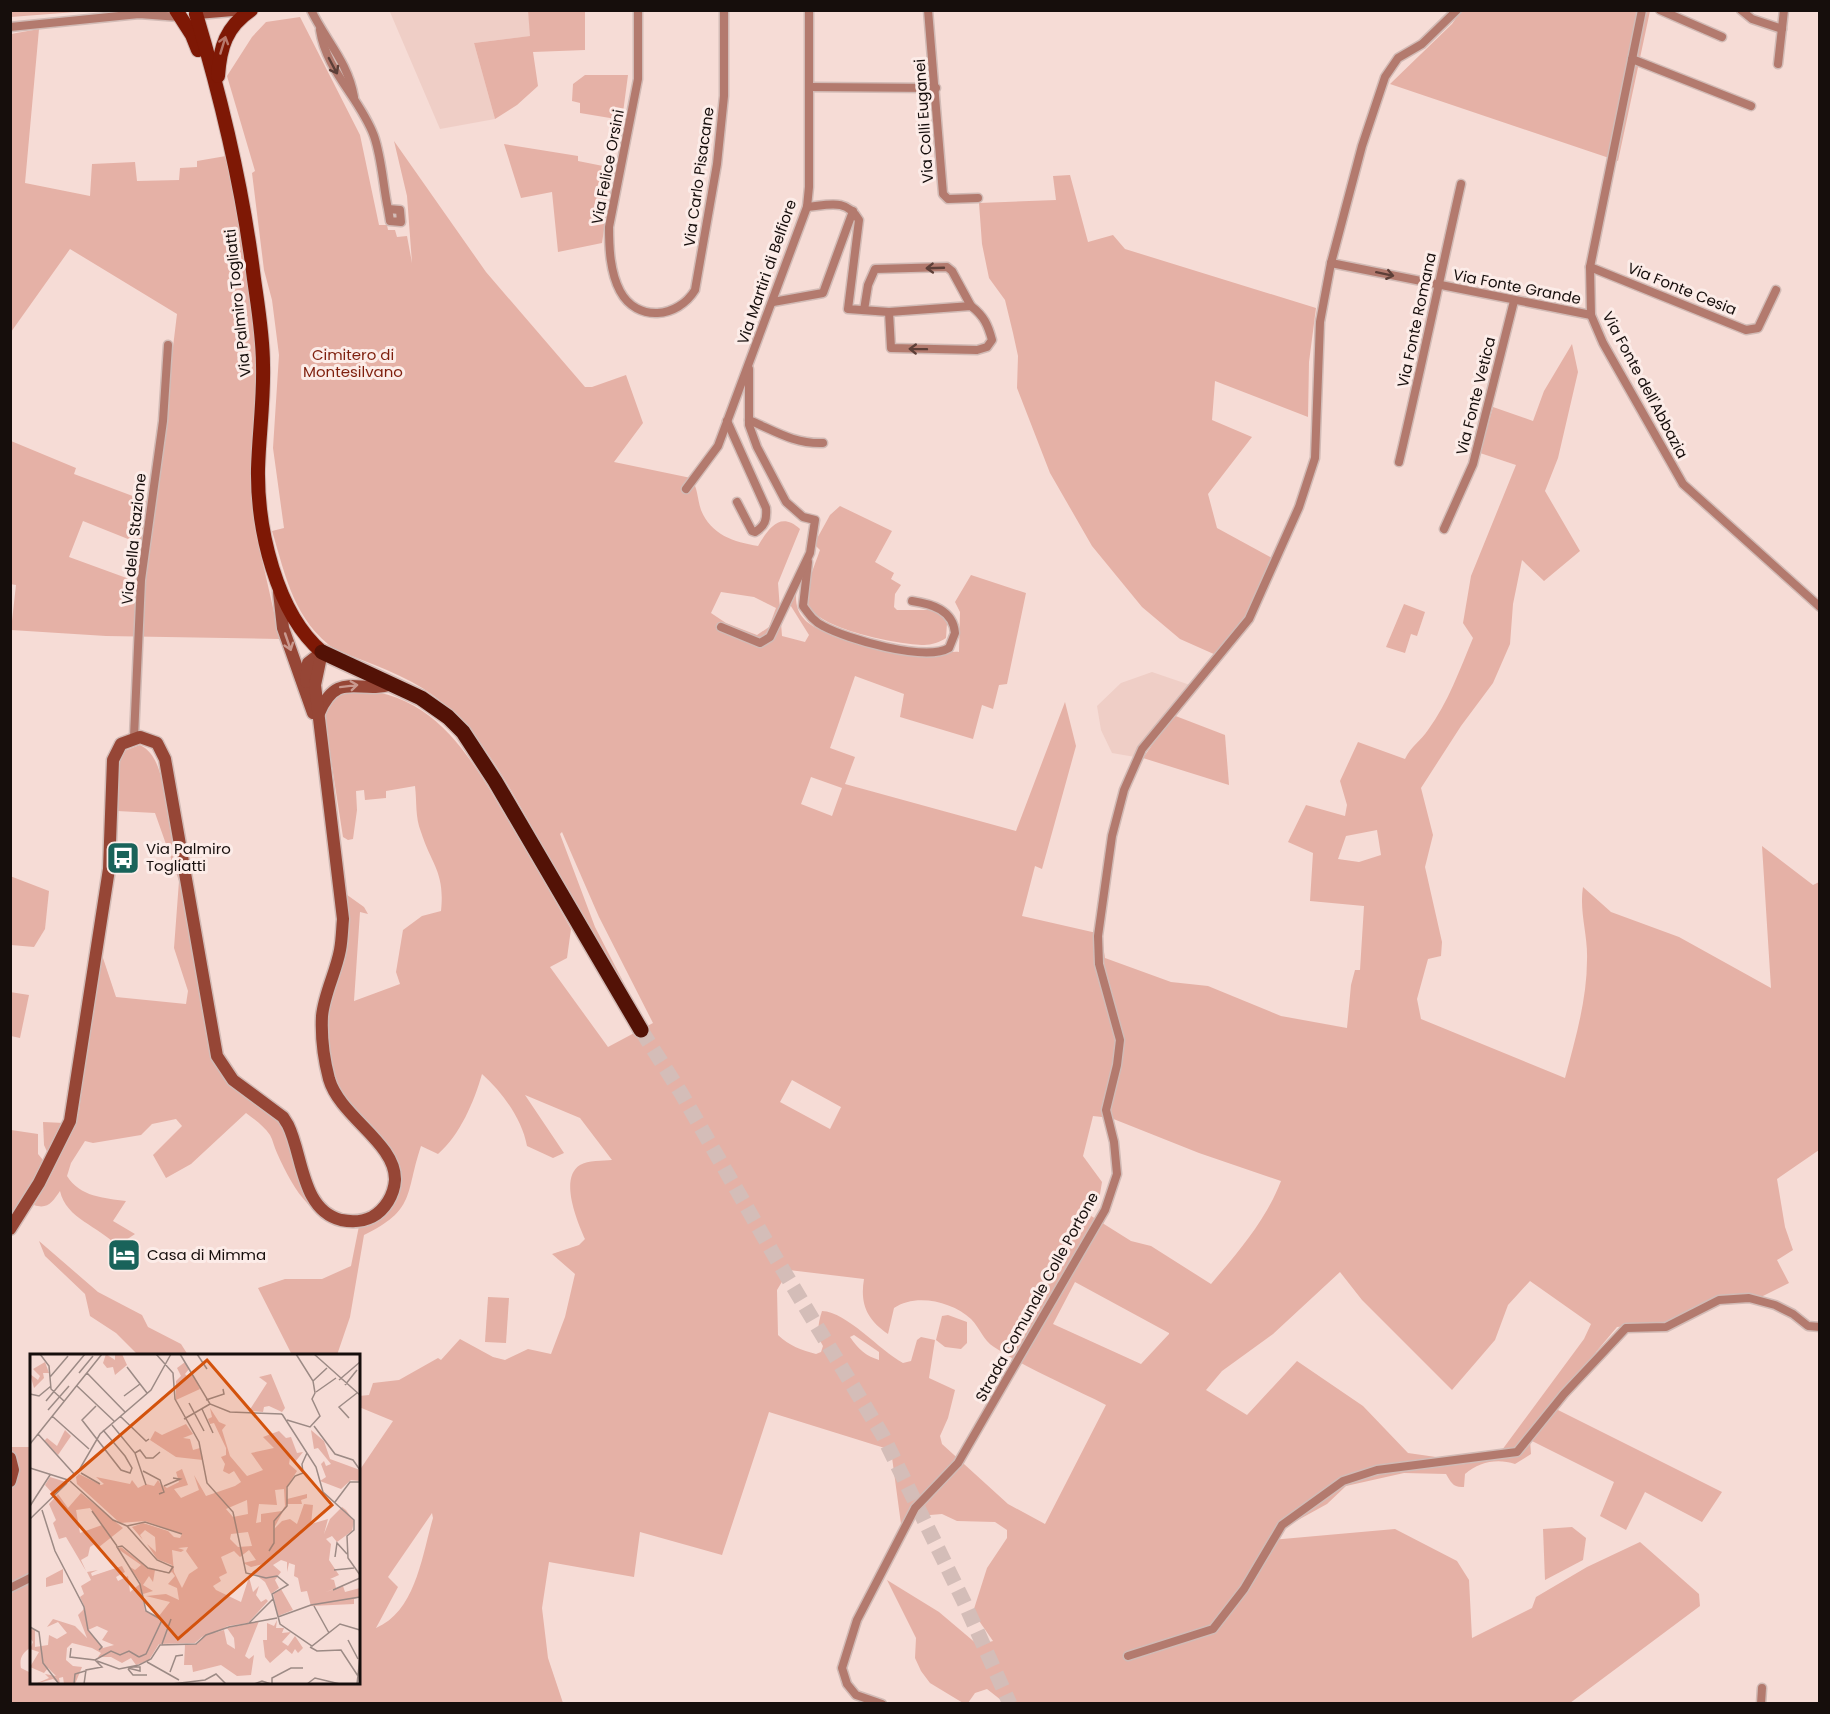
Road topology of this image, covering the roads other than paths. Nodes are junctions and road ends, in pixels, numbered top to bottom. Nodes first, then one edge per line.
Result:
1 (153, 10) edge
2 (233, 10) edge
3 (251, 10) edge
4 (311, 10) edge
5 (638, 10) edge
6 (724, 10) edge
7 (809, 10) edge
8 (928, 10) edge
9 (1457, 10) edge
10 (1642, 10) edge
11 (1660, 10) edge
12 (1741, 10) edge
13 (1784, 10) edge
14 (197, 13) edge
15 (139, 14) junction
16 (179, 15) edge
17 (10, 27) edge
18 (1782, 28) junction
19 (1722, 37) dead end
20 (1632, 59) junction
21 (1778, 64) dead end
22 (810, 87) junction
23 (936, 88) junction
24 (216, 90) junction
25 (1751, 106) dead end
26 (1461, 184) dead end
27 (978, 198) dead end
28 (807, 207) junction
29 (388, 210) dead end
30 (853, 211) junction
31 (1331, 263) junction
32 (1590, 267) junction
33 (1438, 285) junction
34 (1776, 290) dead end
35 (1514, 301) junction
36 (773, 302) junction
37 (971, 306) junction
38 (864, 310) junction
39 (648, 312) joint
40 (889, 312) junction
41 (1591, 315) junction
42 (168, 345) dead end
43 (748, 366) junction
44 (749, 420) junction
45 (727, 421) junction
46 (823, 443) dead end
47 (1399, 462) dead end
48 (686, 489) dead end
49 (737, 502) dead end
50 (1444, 529) dead end
51 (810, 553) junction
52 (278, 585) junction
53 (912, 601) dead end
54 (1820, 607) edge
55 (721, 627) dead end
56 (322, 652) junction
57 (392, 684) junction
58 (310, 703) junction
59 (319, 713) junction
60 (320, 734) junction
61 (134, 737) junction
62 (641, 1030) tunnel mouth
63 (10, 1228) edge
64 (1820, 1327) edge
65 (10, 1458) edge
66 (10, 1480) edge
67 (30, 1578) edge
68 (10, 1588) edge
69 (1128, 1656) dead end
70 (1762, 1688) dead end
71 (882, 1704) edge
72 (1761, 1704) edge

1 - 15 street
2 - 14 street
24 -> 3 main road
4 - 29 street
5 - 39 street, Via Felice Orsini
6 - 39 street, Via Carlo Pisacane
7 - 22 street, Via Martiri di Belfiore
8 - 23 street, Via Colli Euganei
9 - 31 street, Strada Comunale Colle Portone
10 - 20 street, Via Fonte dell'Abbazia
11 - 19 street
12 - 18 street
13 - 18 street
14 - 16 main road
14 - 24 main road, Via Palmiro Togliatti
15 - 16 street
15 - 17 street
16 - 24 main road, Via Palmiro Togliatti
18 - 21 street
20 - 25 street
20 - 32 street, Via Fonte dell'Abbazia
22 - 23 street
22 - 28 street, Via Martiri di Belfiore
23 - 27 street, Via Colli Euganei
24 - 52 main road, Via Palmiro Togliatti
26 - 33 street, Via Fonte Romana
28 - 30 street
28 - 36 street, Via Martiri di Belfiore
30 - 36 street
30 - 38 street
31 -> 33 street, Via Fonte Grande
31 - 71 street, Strada Comunale Colle Portone
32 - 34 street, Via Fonte Cesia
32 - 41 street, Via Fonte dell'Abbazia
33 - 35 street, Via Fonte Grande
33 - 47 street, Via Fonte Romana
35 - 41 street, Via Fonte Grande
35 - 50 street, Via Fonte Vetica
36 - 43 street, Via Martiri di Belfiore
37 -> 38 street
37 - 40 street
37 -> 40 street
38 - 40 street
41 - 54 street, Via Fonte dell'Abbazia
42 - 61 street, Via della Stazione
43 - 44 street
43 - 45 street, Via Martiri di Belfiore
44 - 46 street
44 - 51 street
45 - 48 street, Via Martiri di Belfiore
45 - 49 street
51 - 53 street
51 - 55 street
52 - 56 main road, Via Palmiro Togliatti
52 -> 58 street, Via Palmiro Togliatti
56 - 57 highway
56 - 58 street, Via Palmiro Togliatti
56 - 59 street, Via Palmiro Togliatti
59 -> 57 street
57 - 62 highway
58 - 60 street, Via Palmiro Togliatti
59 - 60 street, Via Palmiro Togliatti
60 - 61 street, Via Palmiro Togliatti
61 - 63 street
64 - 69 street
65 - 66 street
67 - 68 street
70 - 72 street

